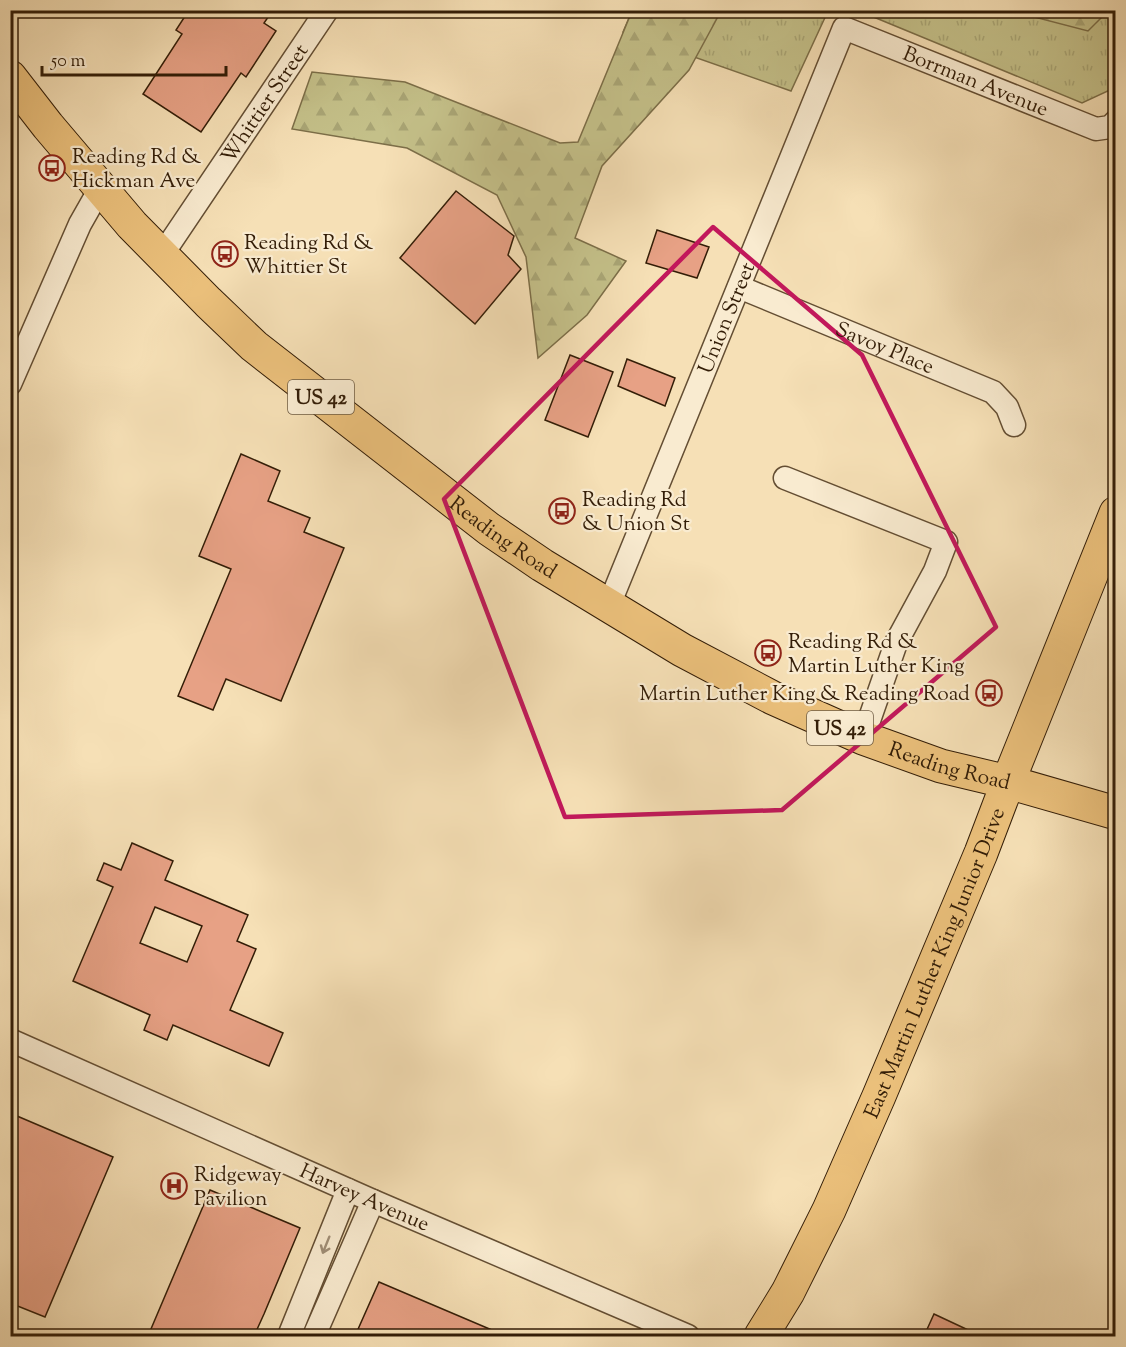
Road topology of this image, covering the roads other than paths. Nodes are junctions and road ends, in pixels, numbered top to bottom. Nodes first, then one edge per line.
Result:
1 (327, 10) edge
2 (844, 28) joint
3 (10, 77) edge
4 (1113, 124) edge
5 (102, 188) junction
6 (162, 255) junction
7 (739, 287) junction
8 (10, 384) edge
9 (1014, 425) dead end
10 (785, 478) dead end
11 (1116, 513) edge
12 (609, 605) junction
13 (863, 738) junction
14 (1008, 782) junction
15 (1116, 813) edge
16 (10, 1040) edge
17 (348, 1190) junction
18 (373, 1201) junction
19 (289, 1336) edge
20 (314, 1336) edge
21 (688, 1336) edge
22 (761, 1336) edge

1 - 6 street, Whittier Street
2 - 4 street, Borrman Avenue
2 - 7 street, Union Street
3 - 5 main road, Reading Road / US 42
5 - 6 main road, Reading Road / US 42
5 - 8 street
6 - 12 main road, Reading Road / US 42
7 - 9 street, Savoy Place
7 - 12 street, Union Street
10 - 13 street
11 - 14 main road, East Martin Luther King Junior Drive
12 - 13 main road, Reading Road / US 42
13 - 14 main road, Reading Road / US 42
14 - 15 main road, Reading Road / US 42
14 - 22 main road, East Martin Luther King Junior Drive
16 - 17 street, Harvey Avenue
17 - 18 street, Harvey Avenue
17 -> 19 street
18 - 20 street
18 - 21 street, Harvey Avenue

